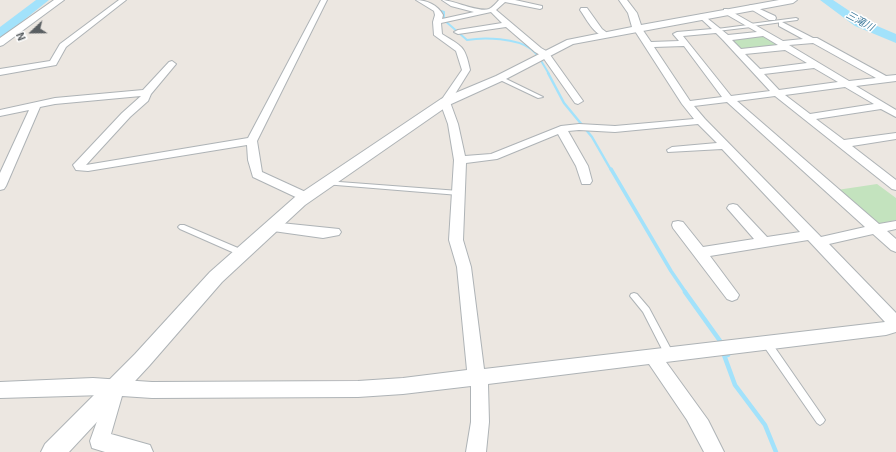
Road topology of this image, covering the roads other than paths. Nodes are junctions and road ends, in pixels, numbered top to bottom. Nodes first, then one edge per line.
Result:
1 (60, 0) edge
2 (123, 0) edge
3 (324, 0) edge
4 (419, 0) edge
5 (456, 0) edge
6 (504, 0) edge
7 (623, 0) edge
8 (793, 0) edge
9 (446, 1) edge
10 (540, 7) dead end
11 (751, 7) junction
12 (584, 10) dead end
13 (489, 11) junction
14 (727, 11) junction
15 (702, 16) junction
16 (796, 19) dead end
17 (442, 21) junction
18 (777, 21) junction
19 (508, 24) junction
20 (750, 25) junction
21 (637, 28) junction
22 (458, 32) dead end
23 (718, 33) junction
24 (603, 34) junction
25 (764, 34) junction
26 (811, 40) junction
27 (0, 42) edge
28 (686, 43) junction
29 (649, 45) junction
30 (784, 45) junction
31 (739, 52) junction
32 (541, 56) junction
33 (172, 64) dead end
34 (815, 65) junction
35 (0, 72) edge
36 (757, 72) junction
37 (500, 78) junction
38 (896, 78) edge
39 (885, 80) junction
40 (847, 84) junction
41 (896, 86) edge
42 (146, 93) junction
43 (772, 94) junction
44 (540, 97) dead end
45 (729, 99) junction
46 (578, 101) dead end
47 (445, 102) junction
48 (688, 104) junction
49 (36, 105) junction
50 (884, 106) junction
51 (0, 113) edge
52 (896, 114) edge
53 (807, 117) junction
54 (702, 121) junction
55 (561, 130) junction
56 (896, 136) edge
57 (252, 141) junction
58 (842, 144) junction
59 (725, 146) junction
60 (672, 150) dead end
61 (460, 160) junction
62 (896, 173) edge
63 (882, 175) junction
64 (586, 182) dead end
65 (326, 183) junction
66 (0, 186) edge
67 (896, 186) edge
68 (459, 193) junction
69 (896, 196) edge
70 (306, 197) junction
71 (733, 208) dead end
72 (678, 225) dead end
73 (896, 225) edge
74 (182, 227) dead end
75 (271, 227) junction
76 (876, 230) junction
77 (334, 232) dead end
78 (814, 238) junction
79 (764, 242) junction
80 (896, 247) edge
81 (242, 253) junction
82 (700, 253) junction
83 (732, 295) dead end
84 (634, 296) dead end
85 (896, 324) edge
86 (766, 342) junction
87 (661, 355) junction
88 (478, 377) junction
89 (115, 388) junction
90 (0, 390) edge
91 (820, 420) dead end
92 (96, 446) edge
93 (53, 452) edge
94 (143, 452) edge
95 (476, 452) edge
96 (714, 452) edge

1 - 27 street
2 - 35 street
3 - 57 street
4 - 17 street
5 - 9 street
6 - 10 street
6 - 13 street
7 - 21 street
8 - 11 street
9 - 13 street
11 - 14 street
11 - 18 street
12 - 24 street
13 - 17 street
13 - 19 street
14 - 15 street
14 - 20 street
15 - 21 street
15 - 23 street
16 - 18 lane
17 - 47 street
18 - 20 lane
18 - 26 street
19 - 22 street
19 - 32 street
20 - 23 lane
20 - 25 street
21 - 24 street
21 - 29 street
23 - 25 street
23 - 28 street
23 - 31 street
23 - 43 street
24 - 32 street
25 - 30 street
26 - 30 street
26 - 39 street
28 - 29 street
28 - 45 street
29 - 48 street
30 - 31 street
30 - 34 street
31 - 36 street
32 - 37 street
32 - 46 street
33 - 42 street
34 - 36 street
34 - 40 street
36 - 43 street
37 - 44 lane
37 - 47 street
38 - 39 street
39 - 40 street
39 - 41 street
40 - 43 street
40 - 50 street
42 - 49 street
42 - 57 street
43 - 45 street
43 - 53 street
43 - 69 street
45 - 48 street
45 - 76 street
47 - 61 street
47 - 65 street
48 - 54 street
49 - 51 street
49 - 66 street
50 - 52 street
50 - 53 street
53 - 58 street
54 - 55 street
54 - 59 street
55 - 61 street
55 - 64 street
56 - 58 street
57 - 70 street
58 - 63 street
59 - 60 street
59 - 78 street
61 - 68 street
62 - 63 street
63 - 67 street
65 - 68 lane
65 - 70 street
68 - 88 street
70 - 75 street
71 - 79 street
72 - 82 street
73 - 76 street
74 - 81 lane
75 - 77 street
75 - 81 street
76 - 78 street
76 - 80 street
78 - 79 street
78 - 85 street
79 - 82 street
81 - 89 street
82 - 83 street
84 - 87 lane
85 - 86 street
86 - 87 street
86 - 91 lane
87 - 88 street
87 - 96 street
88 - 89 street
88 - 95 street
89 - 90 street
89 - 92 street
89 - 93 street
92 - 94 street

